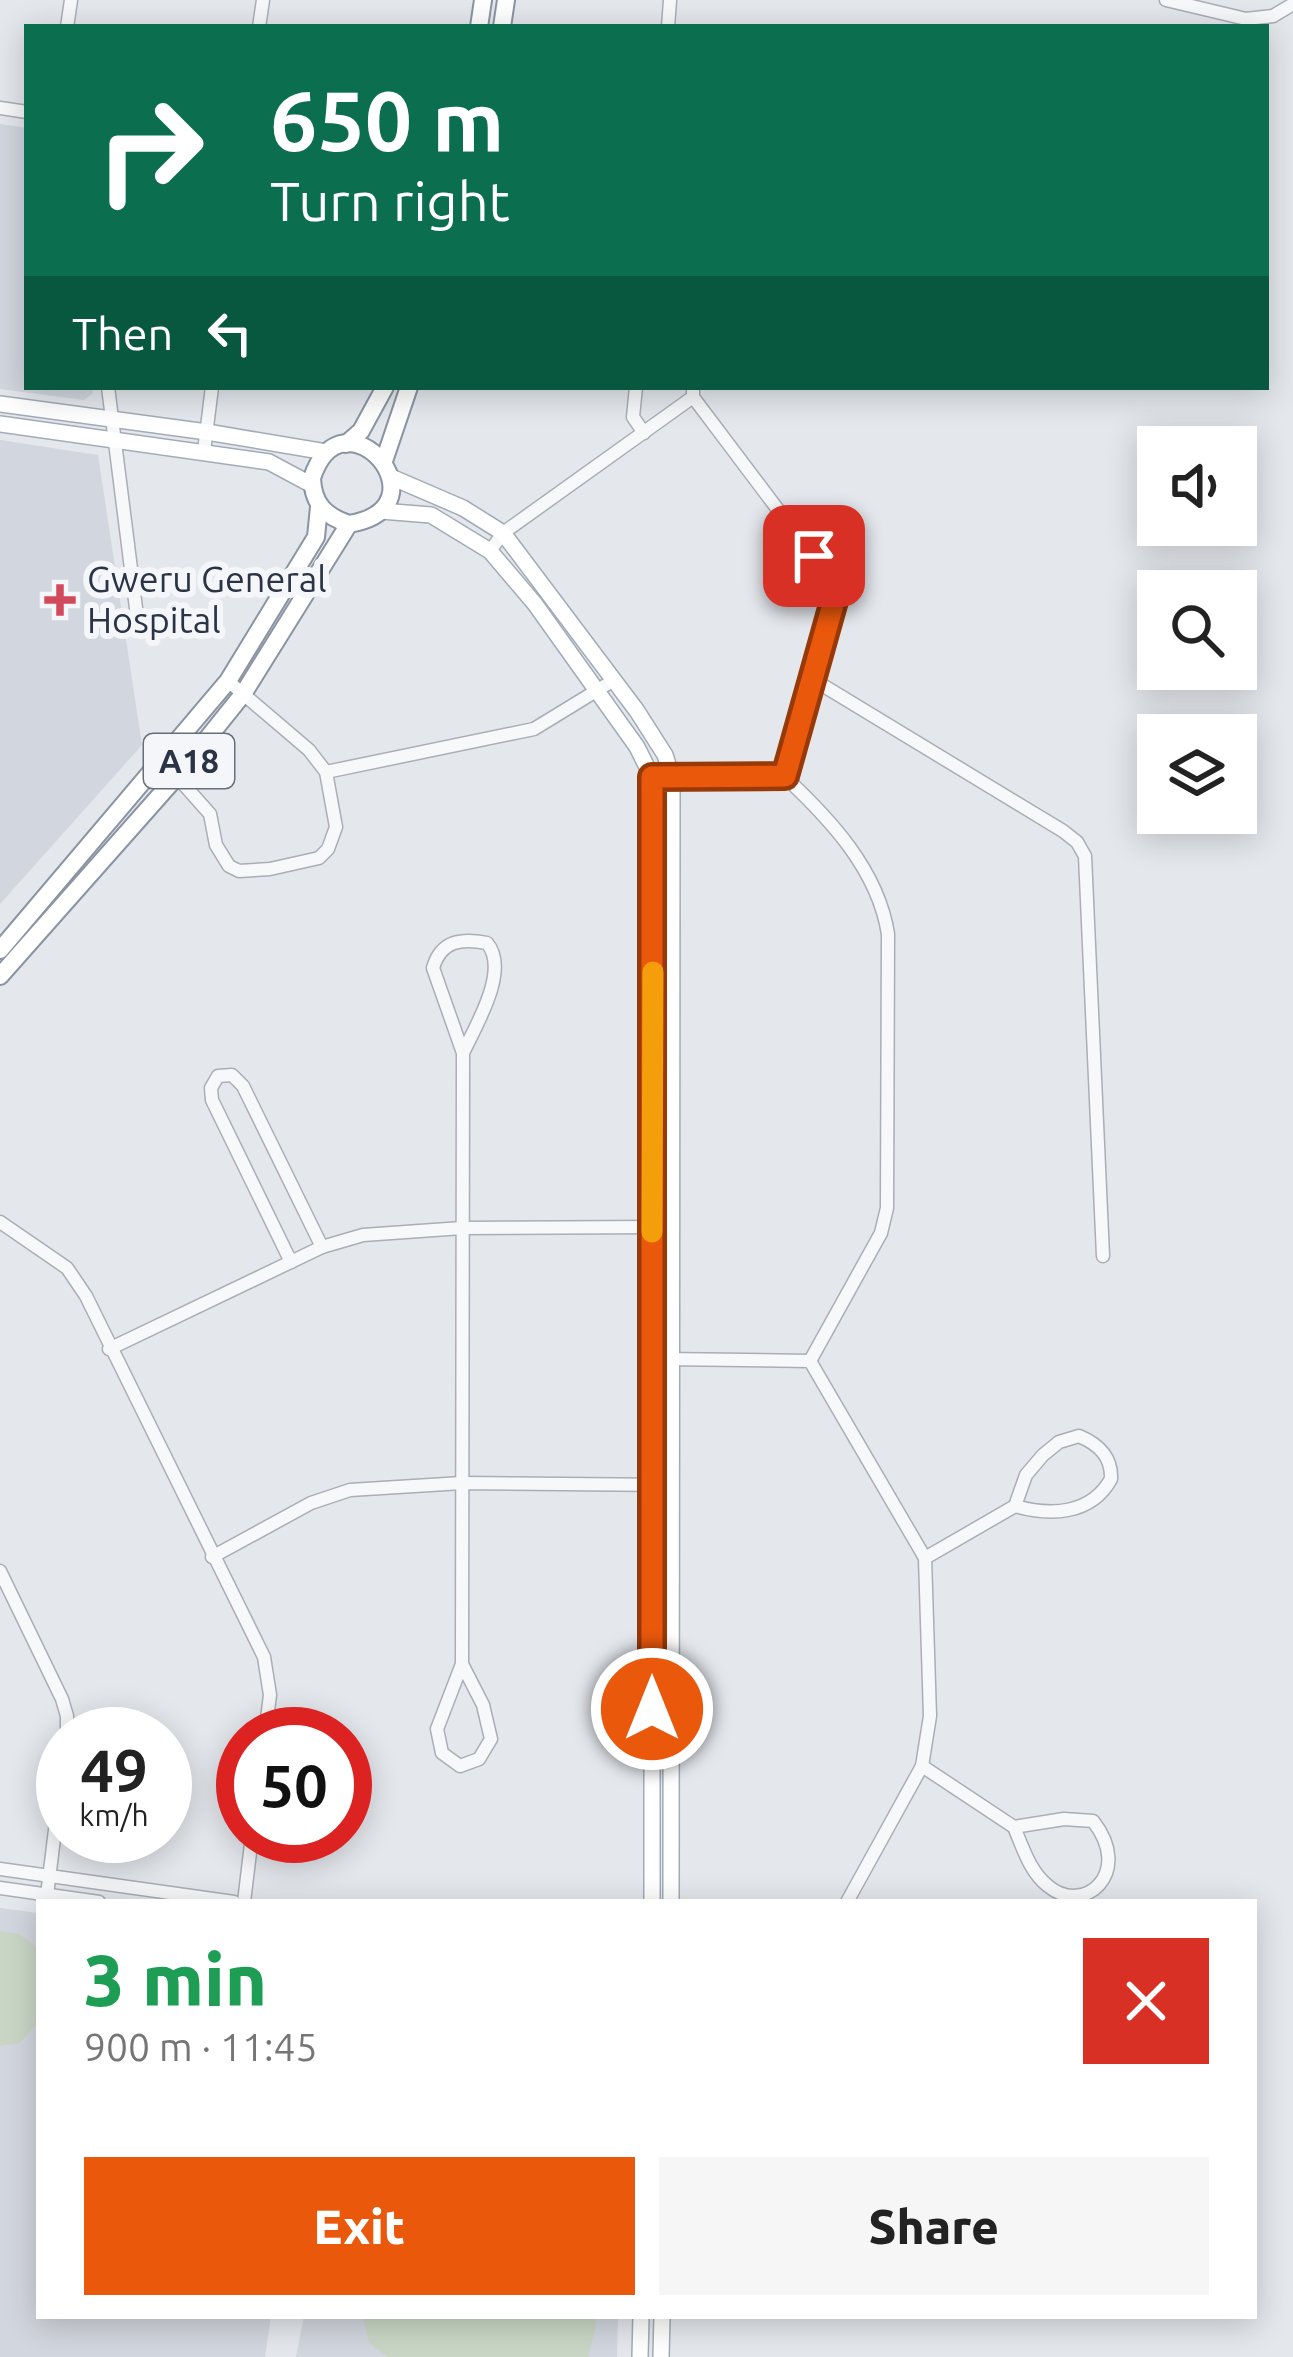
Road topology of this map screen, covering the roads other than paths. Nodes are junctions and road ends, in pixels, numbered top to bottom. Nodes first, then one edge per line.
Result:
1 (1166, 0) edge
2 (1293, 4) edge
3 (108, 390) edge
4 (212, 390) edge
5 (383, 390) edge
6 (408, 390) edge
7 (636, 390) edge
8 (693, 392) edge
9 (0, 404) edge
10 (113, 420) junction
11 (0, 424) edge
12 (207, 431) junction
13 (644, 434) junction
14 (113, 440) junction
15 (346, 444) junction
16 (204, 451) junction
17 (326, 452) junction
18 (388, 469) junction
19 (312, 485) junction
20 (319, 506) junction
21 (381, 511) junction
22 (349, 524) junction
23 (503, 533) junction
24 (490, 550) junction
25 (138, 624) dead end
26 (614, 680) junction
27 (814, 680) junction
28 (228, 681) junction
29 (597, 691) junction
30 (243, 694) junction
31 (162, 760) junction
32 (326, 772) junction
33 (178, 775) junction
34 (785, 776) junction
35 (652, 777) junction
36 (673, 777) junction
37 (122, 808) junction
38 (138, 820) junction
39 (65, 888) junction
40 (0, 950) edge
41 (0, 976) edge
42 (463, 1053) junction
43 (0, 1222) edge
44 (652, 1227) junction
45 (670, 1227) junction
46 (462, 1228) junction
47 (322, 1247) junction
48 (1103, 1256) dead end
49 (291, 1262) junction
50 (109, 1348) junction
51 (652, 1358) junction
52 (671, 1359) junction
53 (810, 1360) junction
54 (462, 1484) junction
55 (653, 1485) junction
56 (672, 1485) junction
57 (1015, 1506) junction
58 (212, 1557) junction
59 (925, 1558) junction
60 (0, 1571) edge
61 (462, 1664) junction
62 (63, 1707) edge
63 (268, 1707) edge
64 (922, 1766) junction
65 (1014, 1827) junction
66 (51, 1863) edge
67 (249, 1863) edge
68 (0, 1869) edge
69 (49, 1876) junction
70 (0, 1888) edge
71 (47, 1895) junction
72 (77, 1899) edge
73 (213, 1899) edge
74 (244, 1899) edge
75 (652, 1899) edge
76 (671, 1899) edge
77 (849, 1899) edge
78 (641, 2319) edge
79 (662, 2319) edge
80 (640, 2357) edge
81 (662, 2357) edge

1 - 2 street
3 - 10 street
4 - 12 street
5 - 15 highway
6 - 18 highway
7 - 13 street
8 - 13 street
8 - 27 street
9 - 10 main road
10 - 12 main road
10 - 14 street
11 - 14 main road
12 - 16 street
12 - 17 main road
13 - 23 street
14 - 16 main road
14 - 25 street
15 - 17 highway
15 - 18 highway
16 - 19 main road
17 - 19 highway
18 - 21 highway
18 - 23 main road
19 - 20 highway
20 - 22 highway
20 - 28 highway, A18
21 - 22 highway
21 - 24 main road
22 - 30 highway, A18
23 - 24 street
23 - 26 main road
24 - 29 main road
26 - 29 street
26 - 36 main road
27 - 34 street
27 - 48 street
28 - 30 street
28 - 31 highway, A18
29 - 32 street
29 - 35 main road
30 - 32 street
30 - 33 highway, A18
31 - 33 street
31 - 37 highway, A18
32 - 33 street
33 - 38 highway, A18
34 - 36 street
34 - 53 street
35 - 36 street
35 - 44 main road
36 - 45 main road
37 - 38 highway
37 - 39 highway, A18
38 - 39 highway, A18
39 - 40 highway, A18
39 - 41 highway, A18
42 - 42 street
42 - 46 street
43 - 50 street
44 - 45 street
44 - 46 street
44 - 51 main road
45 - 52 main road
46 - 47 street
46 - 54 street
47 - 49 street
47 - 49 street
49 - 50 street
50 - 58 street
51 - 52 street
51 - 55 main road
52 - 53 street
52 - 56 main road
53 - 59 street
54 - 55 street
54 - 58 street
54 - 61 street
55 - 56 street
55 - 75 main road
56 - 76 main road
57 - 57 street
57 - 59 street
58 - 63 street
59 - 64 street
60 - 62 street
61 - 61 street
64 - 65 street
64 - 77 street
65 - 65 street
66 - 69 street
67 - 74 street
68 - 69 street
69 - 71 street
69 - 73 street
70 - 71 street
71 - 72 street
78 - 80 main road
79 - 81 main road

